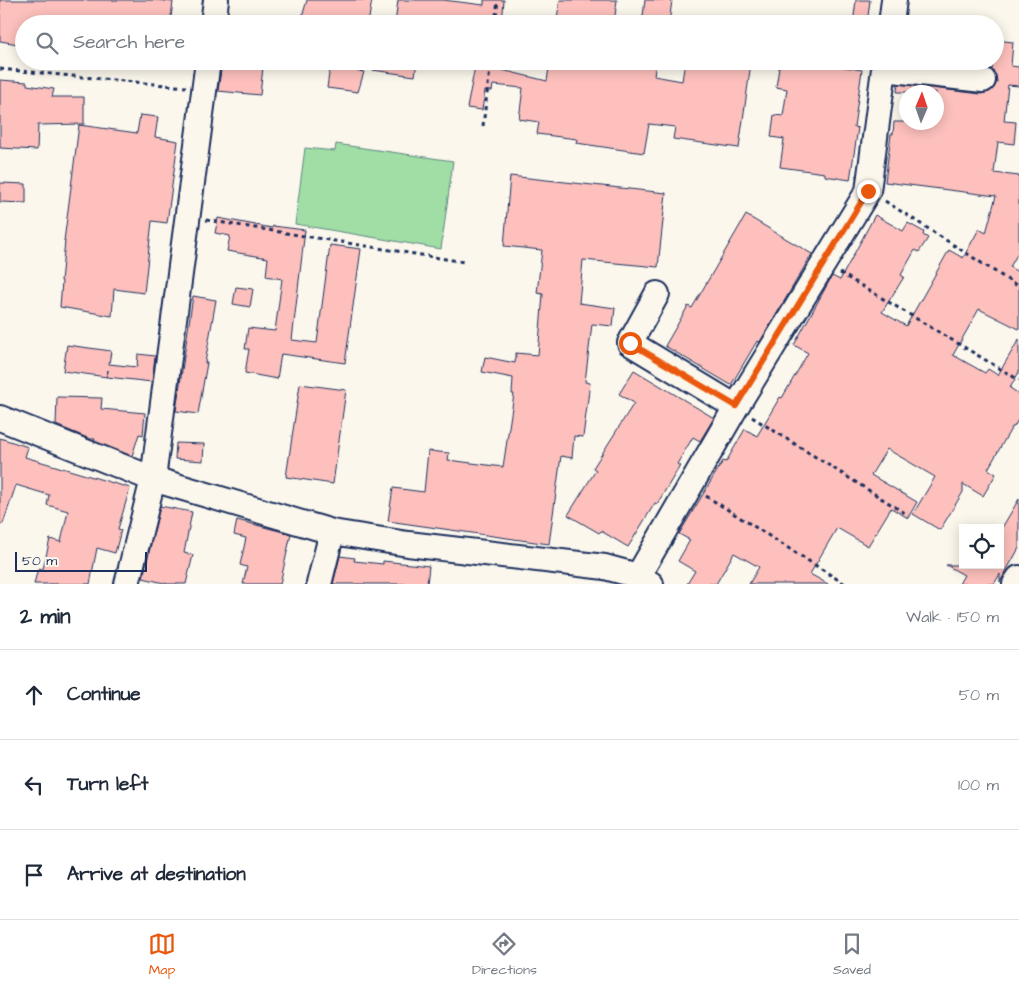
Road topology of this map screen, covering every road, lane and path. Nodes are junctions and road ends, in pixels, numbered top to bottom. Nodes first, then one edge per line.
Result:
1 (216, 0) edge
2 (498, 0) edge
3 (894, 0) edge
4 (214, 15) edge
5 (496, 15) edge
6 (892, 15) edge
7 (0, 69) edge
8 (207, 70) edge
9 (490, 70) edge
10 (884, 70) edge
11 (918, 70) edge
12 (983, 80) dead end
13 (204, 88) junction
14 (483, 126) dead end
15 (868, 191) junction
16 (188, 217) junction
17 (464, 262) dead end
18 (824, 263) junction
19 (1019, 287) edge
20 (657, 294) dead end
21 (1019, 380) edge
22 (736, 406) junction
23 (0, 418) edge
24 (154, 479) junction
25 (690, 486) junction
26 (908, 515) dead end
27 (332, 532) junction
28 (1019, 578) edge
29 (644, 580) edge
30 (127, 584) edge
31 (319, 584) edge
32 (845, 584) edge
33 (1015, 584) edge

1 - 4 street
2 - 5 path
3 - 6 street
7 - 13 path
8 - 13 street
9 - 14 path
10 - 15 street
11 - 12 street
13 - 16 street
15 - 18 street
15 - 19 path
16 - 17 path
16 - 24 street
18 - 21 path
18 - 22 street
20 - 22 street
22 - 25 street
22 - 26 path
23 - 24 street
24 - 27 street
24 - 30 street
25 - 29 street
25 - 32 path
27 - 29 street
27 - 31 street
28 - 33 street

